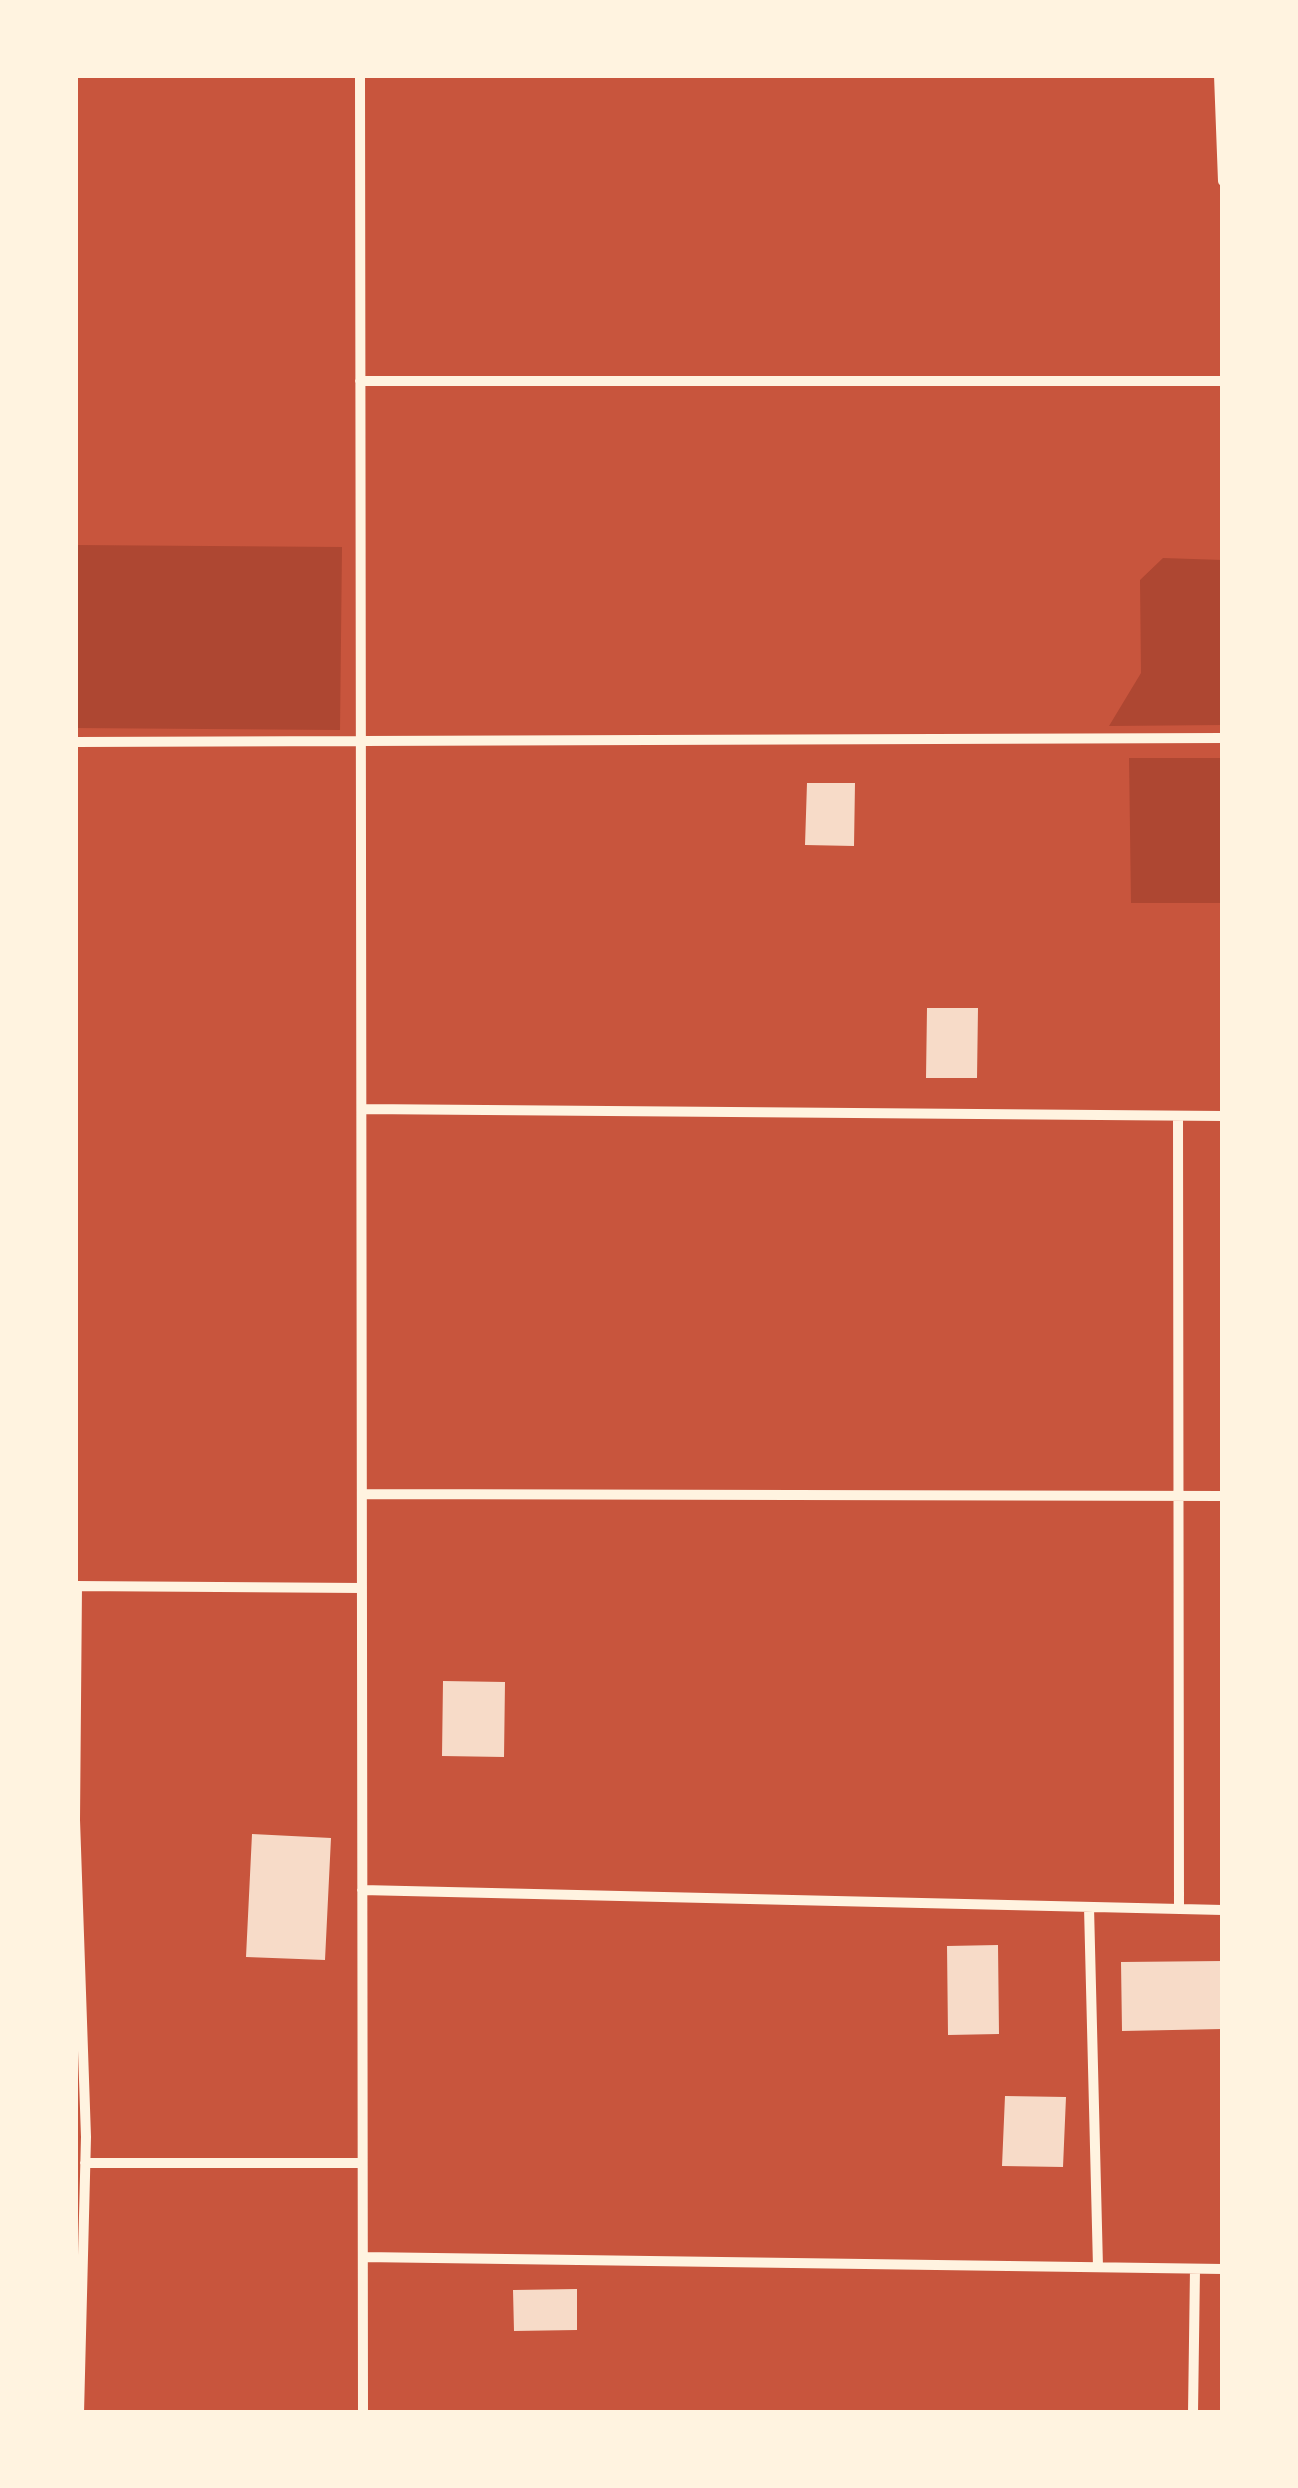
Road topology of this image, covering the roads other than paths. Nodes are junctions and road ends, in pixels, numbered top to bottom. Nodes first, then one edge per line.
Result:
1 (360, 75) edge
2 (1219, 75) edge
3 (1223, 181) edge
4 (360, 381) junction
5 (1223, 381) edge
6 (1223, 738) edge
7 (361, 741) junction
8 (75, 742) edge
9 (362, 1109) junction
10 (1178, 1116) junction
11 (1223, 1116) edge
12 (362, 1494) junction
13 (1179, 1496) junction
14 (1223, 1496) edge
15 (76, 1586) edge
16 (362, 1588) junction
17 (75, 1820) edge
18 (362, 1890) junction
19 (1089, 1907) junction
20 (1180, 1909) junction
21 (1223, 1910) edge
22 (85, 2163) junction
23 (362, 2163) junction
24 (363, 2257) junction
25 (1098, 2268) junction
26 (1195, 2268) junction
27 (1223, 2269) edge
28 (79, 2413) edge
29 (363, 2413) edge
30 (1193, 2413) edge

1 - 4 street
2 - 3 street
4 - 5 street
4 - 7 street
6 - 7 street
7 - 8 street
7 - 9 street
9 - 10 street
9 - 12 street
10 - 11 street
10 - 13 street
12 - 13 street
12 - 16 street
13 - 14 street
13 - 20 street
15 - 16 street
15 - 17 street
16 - 18 street
17 - 22 street
18 - 19 street
18 - 23 street
19 - 20 street
19 - 25 street
20 - 21 street
22 - 23 street
22 - 28 street
23 - 24 street
24 - 25 street
24 - 29 street
25 - 26 street
26 - 27 street
26 - 30 street

